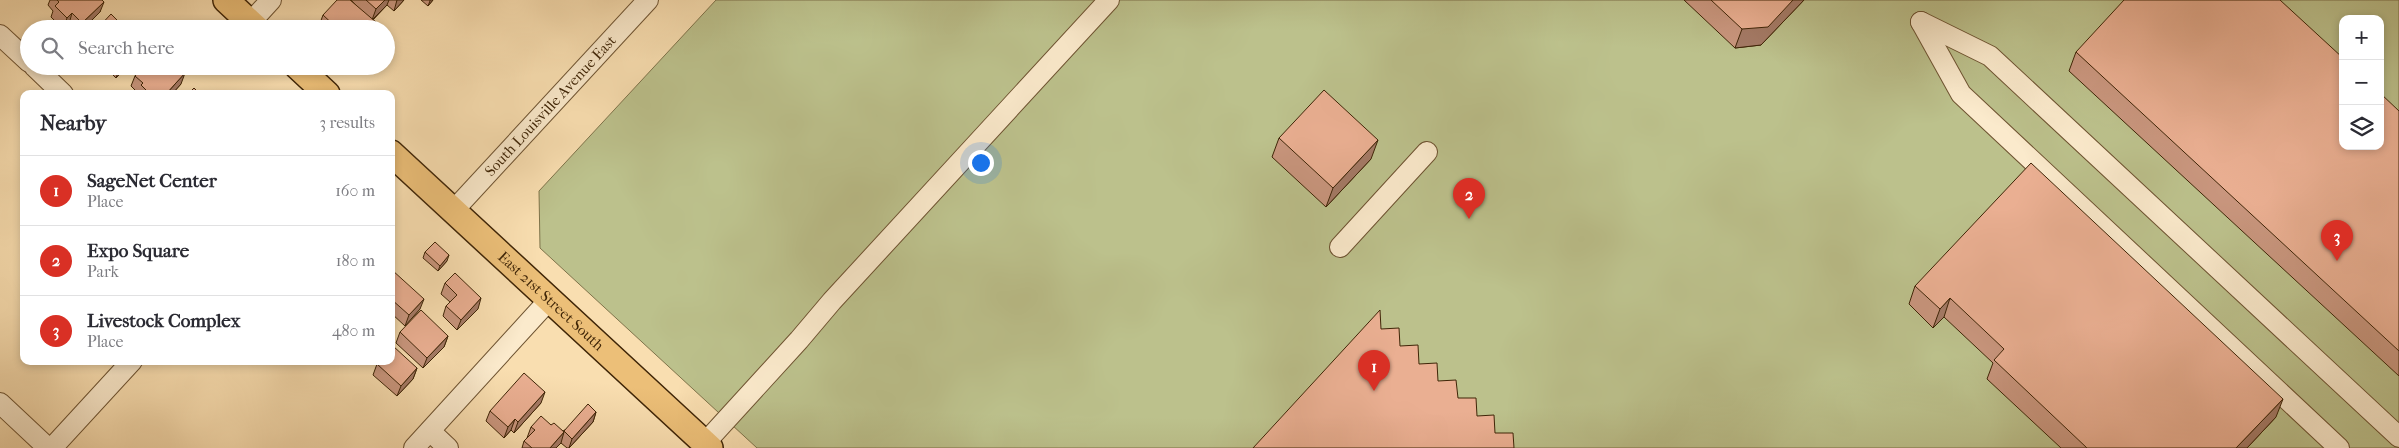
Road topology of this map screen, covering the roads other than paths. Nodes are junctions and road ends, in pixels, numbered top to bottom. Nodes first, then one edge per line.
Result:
1 (226, 0) edge
2 (271, 0) edge
3 (648, 0) edge
4 (1109, 0) edge
5 (248, 20) edge
6 (258, 20) edge
7 (0, 35) edge
8 (20, 54) edge
9 (43, 75) edge
10 (307, 75) edge
11 (59, 90) edge
12 (323, 90) edge
13 (1427, 152) dead end
14 (395, 157) edge
15 (454, 210) junction
16 (1340, 247) dead end
17 (550, 299) junction
18 (128, 365) edge
19 (0, 403) edge
20 (430, 431) junction
21 (2399, 437) edge
22 (708, 446) edge
23 (48, 448) edge
24 (52, 448) edge
25 (414, 448) edge
26 (448, 448) edge
27 (2339, 448) edge

1 - 5 main road
2 - 6 street
3 - 15 street, South Louisville Avenue East
4 - 22 street
7 - 8 street
9 - 11 street
10 - 12 main road
13 - 16 street
14 - 15 main road, East 21st Street South
15 - 17 main road, East 21st Street South
17 - 20 street
17 - 22 main road, East 21st Street South
18 - 24 street
19 - 23 street
20 - 25 street
20 - 26 street
21 - 27 street

